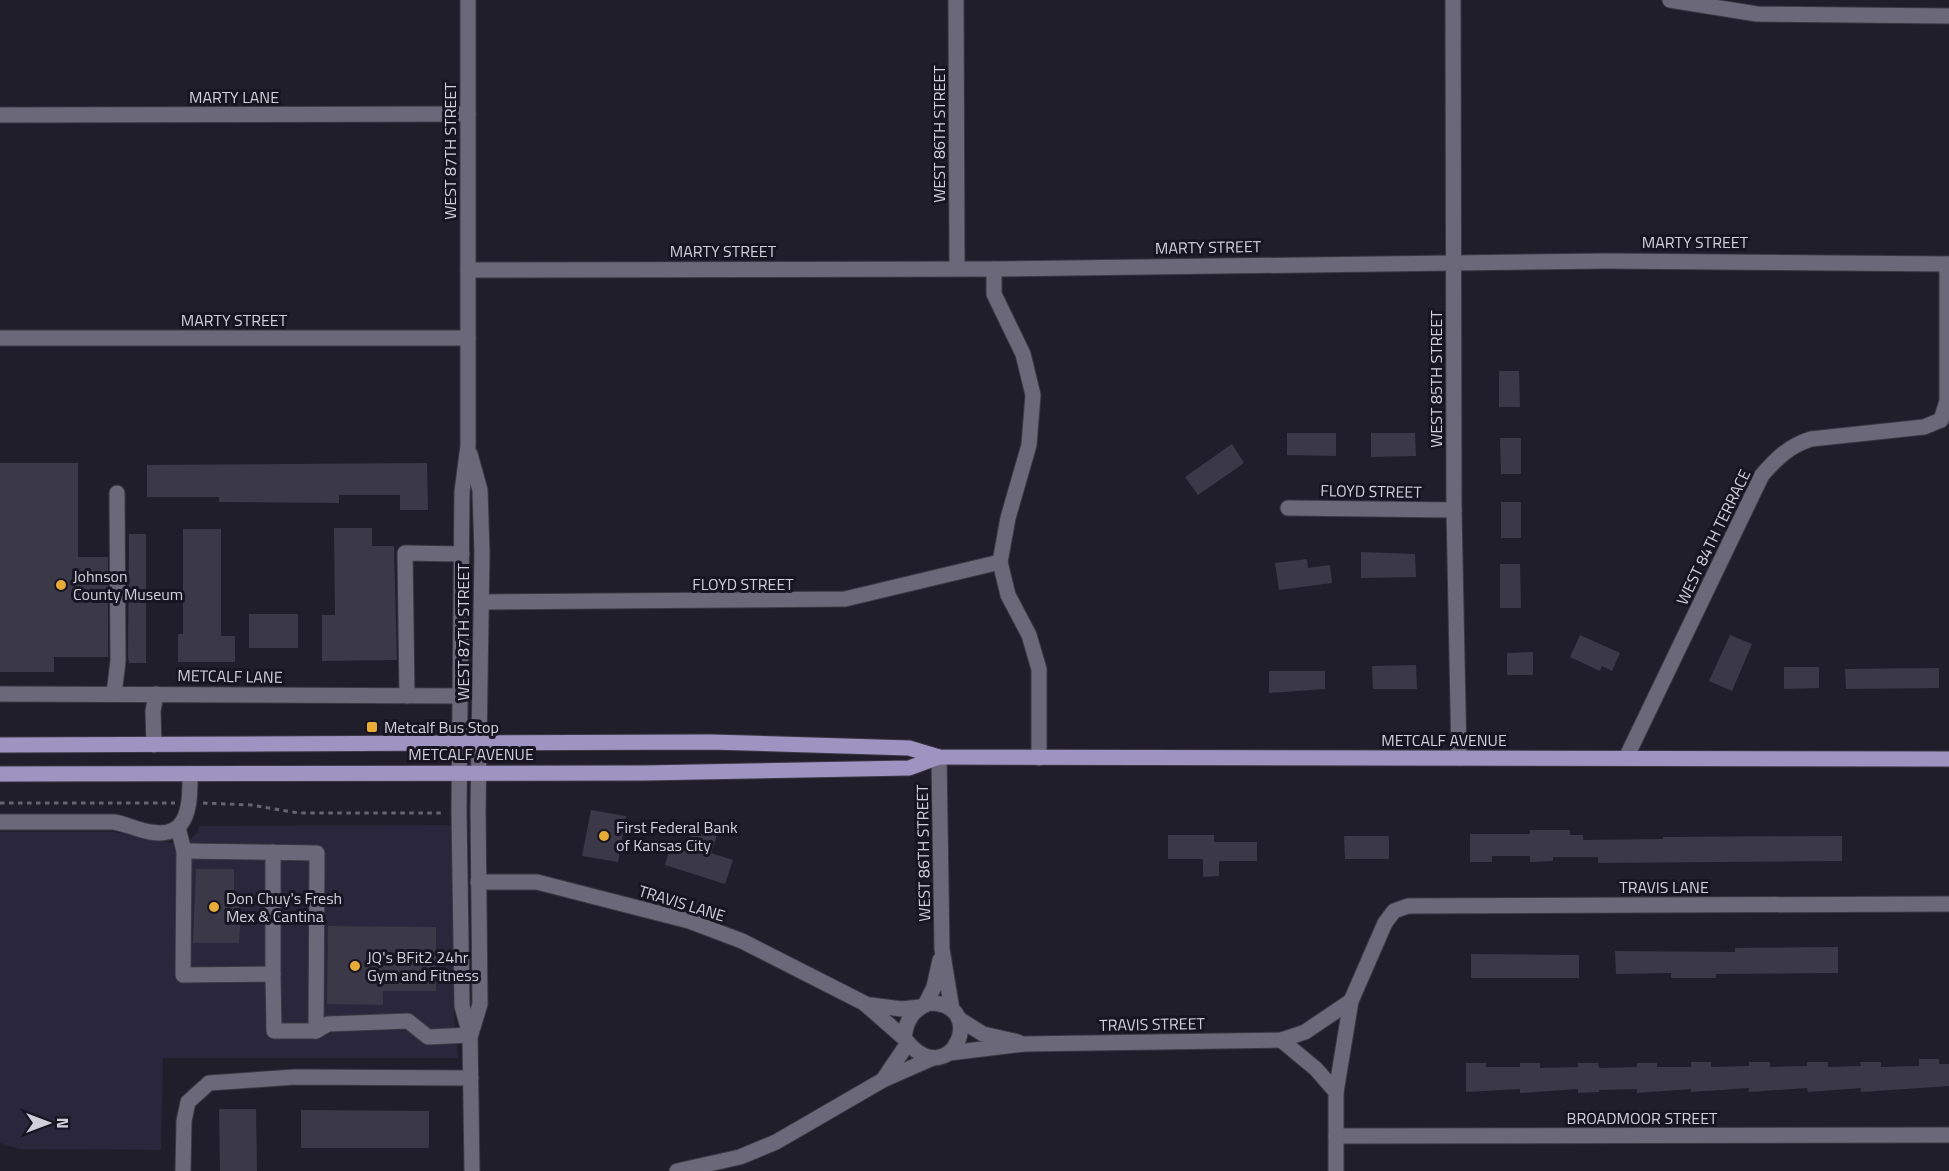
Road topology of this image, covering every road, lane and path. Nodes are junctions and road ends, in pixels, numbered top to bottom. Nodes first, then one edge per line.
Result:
1 (468, 0) edge
2 (956, 0) edge
3 (1453, 0) edge
4 (1670, 0) edge
5 (1949, 16) edge
6 (468, 114) junction
7 (0, 115) edge
8 (1454, 262) junction
9 (1948, 264) edge
10 (957, 267) junction
11 (994, 269) junction
12 (468, 270) junction
13 (0, 338) edge
14 (468, 338) junction
15 (1945, 424) edge
16 (468, 446) junction
17 (117, 493) dead end
18 (1288, 508) dead end
19 (1454, 510) junction
20 (462, 554) junction
21 (1000, 562) junction
22 (482, 602) junction
23 (156, 693) junction
24 (0, 694) edge
25 (114, 694) junction
26 (407, 696) junction
27 (460, 696) junction
28 (481, 742) junction
29 (460, 743) junction
30 (154, 745) junction
31 (0, 746) edge
32 (939, 757) junction
33 (1039, 758) junction
34 (1459, 758) junction
35 (1626, 758) junction
36 (1949, 759) edge
37 (460, 772) junction
38 (479, 772) junction
39 (0, 774) edge
40 (190, 774) junction
41 (174, 803) dead end
42 (200, 803) dead end
43 (0, 804) edge
44 (459, 812) junction
45 (0, 822) edge
46 (178, 828) junction
47 (184, 851) junction
48 (273, 852) junction
49 (478, 882) junction
50 (1949, 904) edge
51 (942, 949) junction
52 (273, 974) junction
53 (1351, 1001) junction
54 (864, 1003) junction
55 (923, 1006) junction
56 (956, 1015) junction
57 (316, 1031) junction
58 (471, 1035) junction
59 (1281, 1040) junction
60 (906, 1041) junction
61 (1024, 1044) junction
62 (949, 1053) junction
63 (933, 1058) junction
64 (471, 1078) junction
65 (883, 1080) junction
66 (1336, 1092) junction
67 (1949, 1135) edge
68 (1336, 1136) junction
69 (183, 1171) edge
70 (472, 1171) edge
71 (677, 1171) edge
72 (1336, 1171) edge

1 - 6 street, WEST 87TH STREET
2 - 10 street, WEST 86TH STREET
3 - 8 street, WEST 85TH STREET
4 - 5 street
6 - 7 street, MARTY LANE
6 - 12 street, WEST 87TH STREET
8 - 9 street, MARTY STREET
8 - 11 street, MARTY STREET
8 - 19 street, WEST 85TH STREET
9 - 15 street
10 - 11 street, MARTY STREET
10 - 12 street, MARTY STREET
11 - 21 street
12 - 14 street, WEST 87TH STREET
13 - 14 street, MARTY STREET
14 - 16 street, WEST 87TH STREET
15 - 35 street, WEST 84TH TERRACE
16 - 20 street, WEST 87TH STREET
16 - 22 street, WEST 87TH STREET
17 - 25 street
18 - 19 street, FLOYD STREET
19 - 34 street, WEST 85TH STREET
20 - 26 street
20 - 27 street, WEST 87TH STREET
21 - 22 street, FLOYD STREET
21 - 33 street
22 - 28 street, WEST 87TH STREET
23 - 25 street, METCALF LANE
23 - 26 street, METCALF LANE
23 - 30 street
24 - 25 street, METCALF LANE
26 - 27 street, METCALF LANE
27 - 29 street, WEST 87TH STREET
28 - 29 main road, METCALF AVENUE
28 - 32 main road, METCALF AVENUE
28 - 38 street, WEST 87TH STREET
29 - 30 main road, METCALF AVENUE
29 - 37 street, WEST 87TH STREET
30 - 31 main road, METCALF AVENUE
32 - 33 main road, METCALF AVENUE
32 - 38 main road, METCALF AVENUE
32 - 51 street, WEST 86TH STREET
33 - 34 main road, METCALF AVENUE
34 - 35 main road, METCALF AVENUE
35 - 36 main road, METCALF AVENUE
37 - 38 main road, METCALF AVENUE
37 - 40 main road, METCALF AVENUE
37 - 44 street, WEST 87TH STREET
38 - 49 street, WEST 87TH STREET
39 - 40 main road, METCALF AVENUE
40 - 46 street
41 - 43 path
42 - 44 path
44 - 58 street, WEST 87TH STREET
45 - 46 street
46 - 47 street
47 - 48 street
47 - 52 street
48 - 52 street
48 - 57 street
49 - 54 street, TRAVIS LANE
49 - 58 street, WEST 87TH STREET
50 - 53 street, TRAVIS LANE
51 - 55 street, WEST 86TH STREET
51 - 56 street, WEST 86TH STREET
52 - 57 street
53 - 59 street, TRAVIS STREET
53 - 66 street
54 - 55 street, TRAVIS LANE
54 - 60 street, TRAVIS LANE
55 - 56 street
55 - 60 street
56 - 61 street, TRAVIS STREET
56 - 62 street
57 - 58 street
58 - 64 street, WEST 87TH STREET
59 - 61 street, TRAVIS STREET
59 - 66 street
60 - 63 street
60 - 65 street
61 - 62 street, TRAVIS STREET
62 - 63 street
63 - 65 street
64 - 69 street
64 - 70 street, WEST 87TH STREET
65 - 71 street
66 - 68 street
67 - 68 street, BROADMOOR STREET
68 - 72 street

